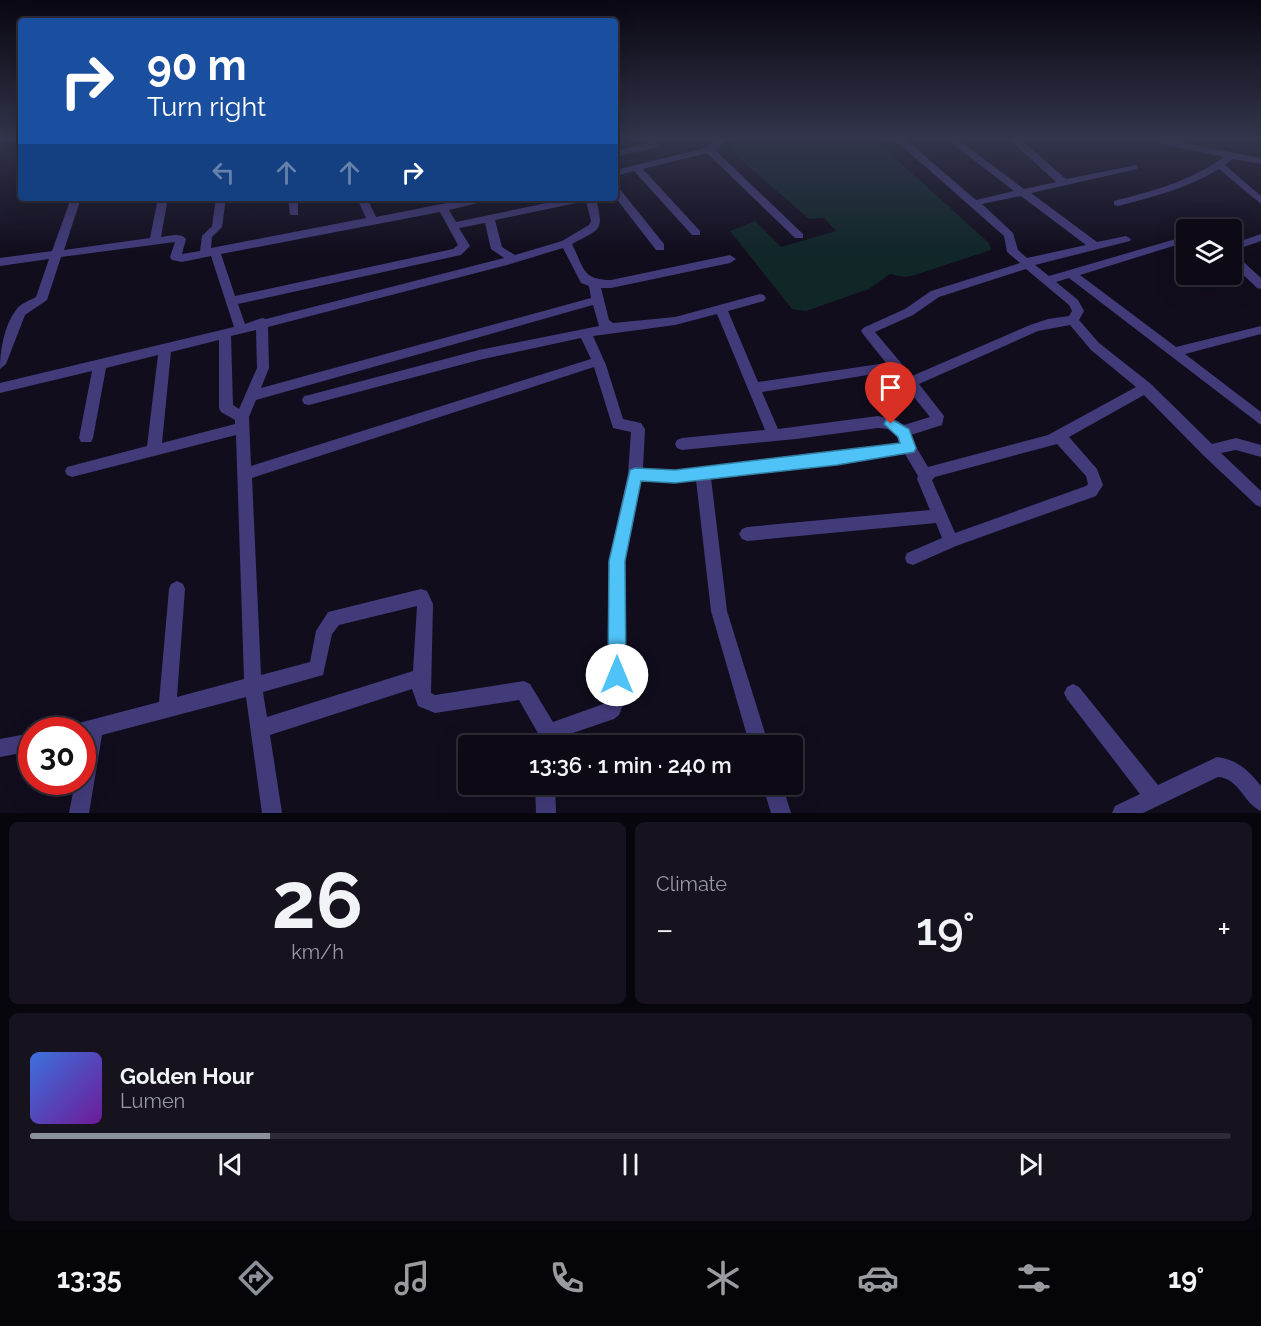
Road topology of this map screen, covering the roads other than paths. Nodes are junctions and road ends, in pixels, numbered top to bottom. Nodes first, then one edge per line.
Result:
1 (643, 176) edge
2 (736, 176) edge
3 (943, 176) edge
4 (1000, 176) edge
5 (1056, 176) edge
6 (1098, 176) edge
7 (1204, 176) edge
8 (1232, 176) edge
9 (1065, 184) junction
10 (1025, 192) junction
11 (618, 194) edge
12 (75, 201) edge
13 (162, 201) edge
14 (221, 201) edge
15 (293, 201) edge
16 (363, 201) edge
17 (473, 201) edge
18 (571, 201) edge
19 (592, 201) edge
20 (1261, 201) edge
21 (975, 203) junction
22 (1118, 203) dead end
23 (443, 208) junction
24 (294, 213) dead end
25 (489, 218) junction
26 (373, 221) junction
27 (453, 226) junction
28 (696, 233) dead end
29 (799, 236) dead end
30 (1261, 237) edge
31 (1126, 239) dead end
32 (155, 242) junction
33 (1176, 242) edge
34 (566, 243) junction
35 (1242, 244) edge
36 (1094, 245) junction
37 (660, 247) dead end
38 (210, 253) junction
39 (56, 255) junction
40 (514, 259) junction
41 (730, 259) dead end
42 (0, 262) edge
43 (1028, 263) junction
44 (1242, 267) edge
45 (1072, 274) junction
46 (1049, 280) junction
47 (594, 284) junction
48 (1261, 285) edge
49 (760, 298) dead end
50 (598, 300) junction
51 (232, 301) junction
52 (721, 309) junction
53 (1073, 320) junction
54 (262, 322) junction
55 (240, 328) junction
56 (610, 328) junction
57 (1261, 330) edge
58 (225, 332) junction
59 (585, 333) junction
60 (165, 349) junction
61 (1175, 352) junction
62 (598, 361) junction
63 (0, 364) edge
64 (100, 365) junction
65 (895, 366) junction
66 (909, 383) junction
67 (0, 388) edge
68 (754, 388) junction
69 (1146, 388) junction
70 (251, 396) junction
71 (309, 400) dead end
72 (1261, 420) edge
73 (243, 423) junction
74 (904, 433) junction
75 (774, 435) junction
76 (1059, 436) junction
77 (86, 438) dead end
78 (682, 444) dead end
79 (909, 448) junction
80 (153, 451) junction
81 (1208, 451) junction
82 (1261, 451) edge
83 (72, 471) dead end
84 (703, 473) junction
85 (244, 474) junction
86 (635, 474) junction
87 (926, 477) junction
88 (1261, 500) edge
89 (939, 516) junction
90 (747, 534) dead end
91 (951, 541) junction
92 (913, 558) dead end
93 (177, 589) dead end
94 (422, 677) junction
95 (253, 686) junction
96 (1073, 693) dead end
97 (167, 709) junction
98 (96, 728) edge
99 (259, 729) junction
100 (546, 735) edge
101 (558, 735) edge
102 (757, 735) edge
103 (18, 745) edge
104 (0, 748) edge
105 (82, 795) edge
106 (546, 795) edge
107 (776, 795) edge
108 (1155, 797) junction
109 (1261, 801) edge
110 (80, 813) edge
111 (272, 813) edge
112 (546, 813) edge
113 (782, 813) edge
114 (1122, 813) edge

1 - 28 street
2 - 29 street
3 - 21 street
4 - 10 street
5 - 9 street
6 - 9 street
7 - 22 street
8 - 20 street
9 - 10 street
10 - 21 street
10 - 36 street
11 - 37 street
12 - 39 street
13 - 32 street
14 - 38 street
15 - 24 street
16 - 26 street
17 - 23 street
18 - 25 street
19 - 34 street
21 - 43 street
23 - 26 street
23 - 27 street
25 - 27 street
25 - 40 street
26 - 38 street
27 - 51 street
30 - 35 street
31 - 36 street
32 - 38 street
32 - 39 street
33 - 45 street
34 - 40 street
34 - 47 street
36 - 43 street
38 - 51 street
39 - 42 street
39 - 63 street
40 - 54 street
41 - 47 street
43 - 46 street
43 - 65 street
44 - 48 street
45 - 46 street
45 - 61 street
46 - 53 street
47 - 50 street
49 - 52 street
50 - 56 street
50 - 70 street
51 - 55 street
52 - 56 street
52 - 68 street
53 - 66 street
53 - 69 street
54 - 55 street
54 - 70 street
55 - 58 street
56 - 59 street
57 - 61 street
58 - 60 street
58 - 73 street
59 - 62 street
59 - 71 street
60 - 64 street
60 - 80 street
61 - 72 street
62 - 85 street
62 - 86 street
64 - 67 street
64 - 77 street
65 - 66 street
65 - 68 street
66 - 74 street
68 - 75 street
69 - 76 street
69 - 81 street
70 - 73 street
73 - 80 street
73 - 85 street
74 - 75 street
74 - 79 street
75 - 78 street
76 - 87 street
76 - 91 street
79 - 84 street
79 - 87 street
80 - 83 street
81 - 82 street
81 - 88 street
84 - 86 street
84 - 102 street
85 - 95 street
86 - 101 street
87 - 89 street
89 - 90 street
89 - 91 street
91 - 92 street
93 - 97 street
94 - 95 street
94 - 99 street
94 - 100 street
95 - 97 street
95 - 99 street
96 - 108 street
97 - 98 street
99 - 111 street
103 - 104 street
105 - 110 street
106 - 112 street
107 - 113 street
108 - 109 street
108 - 114 street

